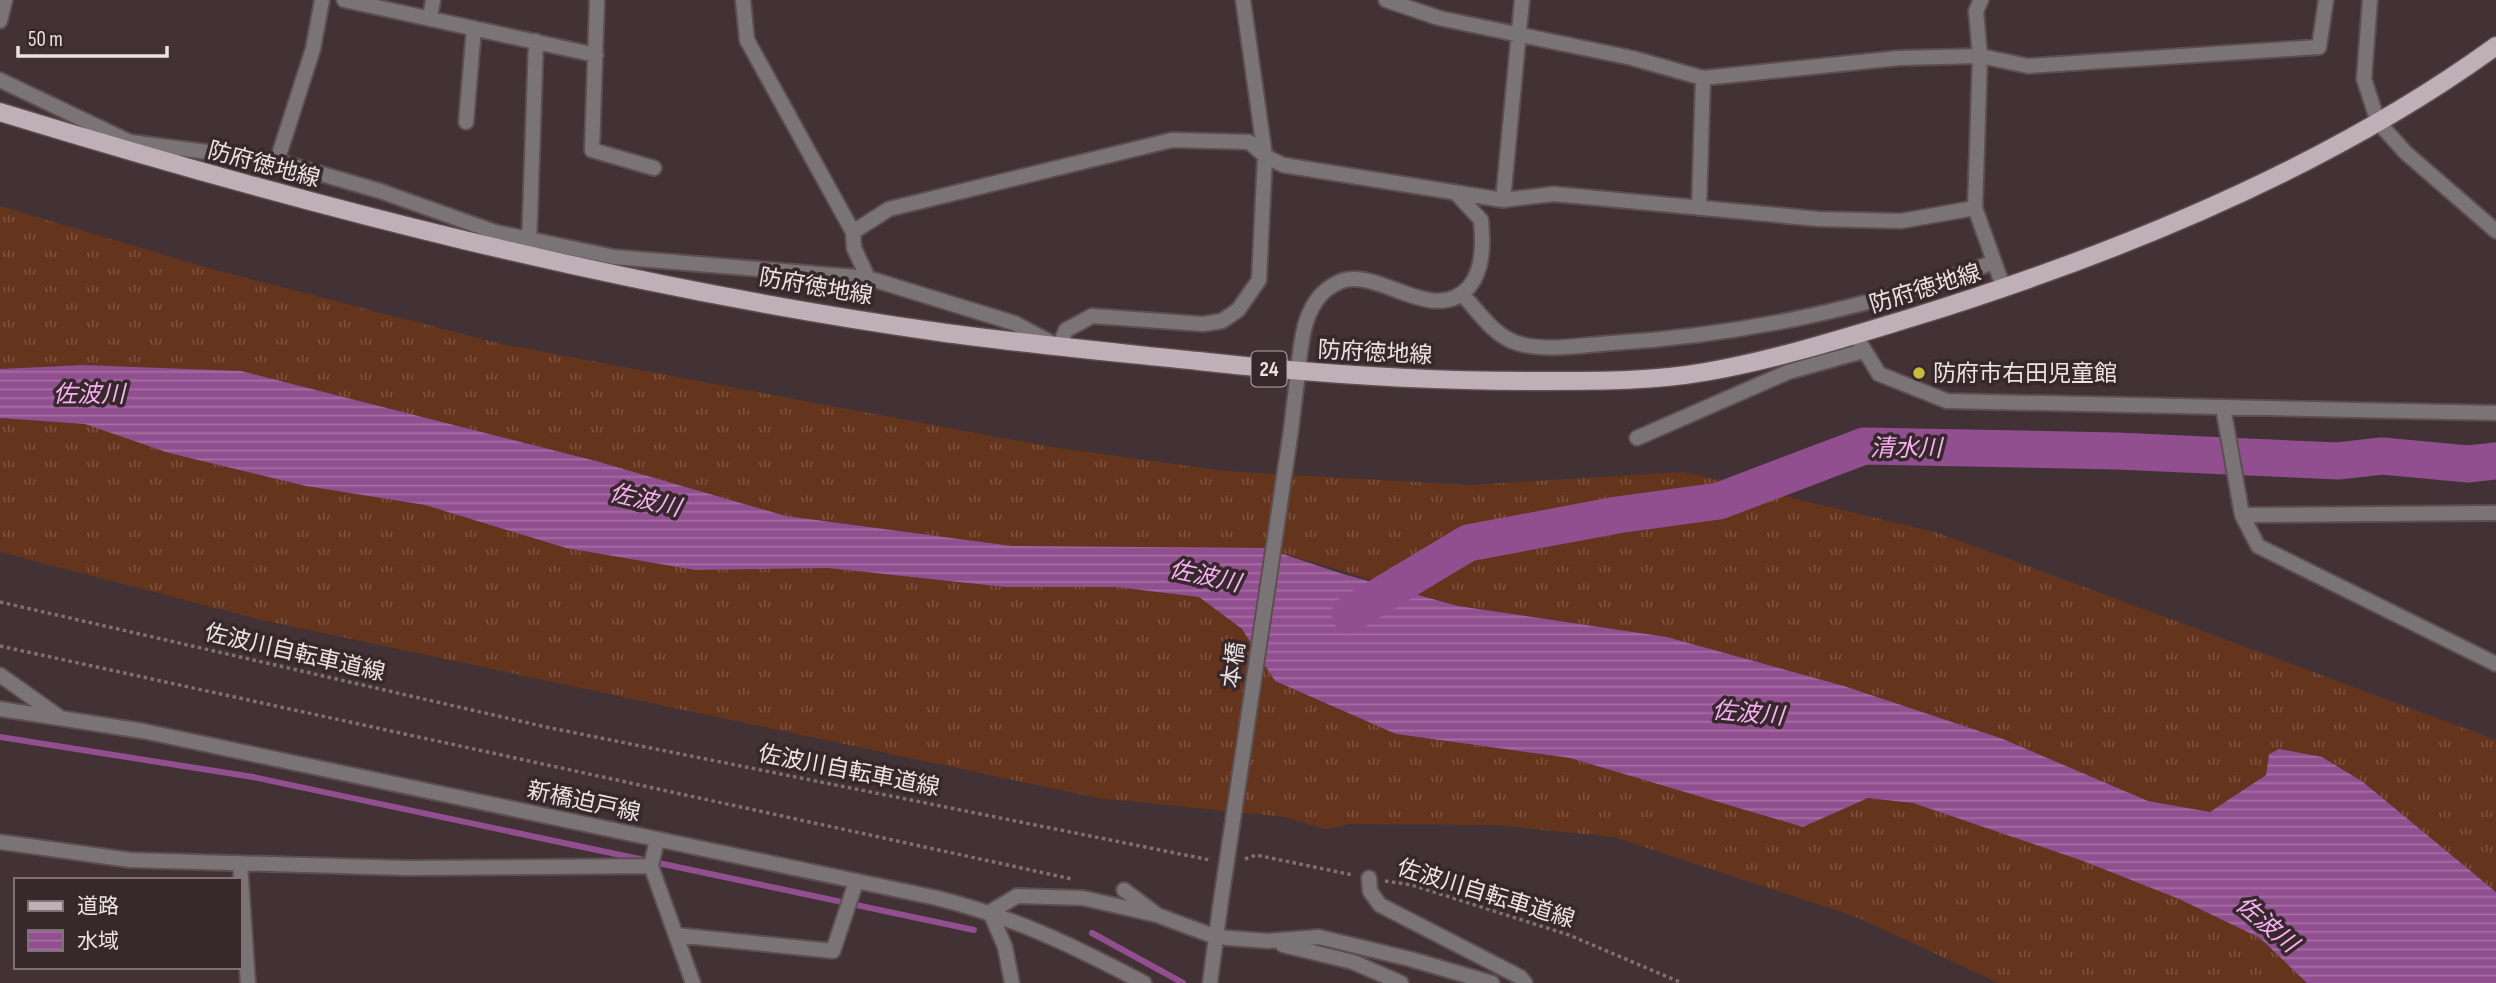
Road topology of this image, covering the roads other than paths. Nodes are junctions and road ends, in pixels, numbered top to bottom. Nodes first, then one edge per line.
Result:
1 (5, 0) edge
2 (322, 0) edge
3 (344, 0) edge
4 (433, 0) edge
5 (597, 0) edge
6 (743, 0) edge
7 (1243, 0) edge
8 (1386, 0) edge
9 (1522, 0) edge
10 (1981, 0) edge
11 (2326, 0) edge
12 (2370, 0) edge
13 (430, 18) junction
14 (0, 21) edge
15 (474, 28) junction
16 (1520, 36) junction
17 (536, 41) junction
18 (2496, 46) edge
19 (596, 55) junction
20 (1980, 56) junction
21 (1703, 78) junction
22 (0, 80) edge
23 (0, 112) edge
24 (466, 122) dead end
25 (2378, 122) junction
26 (128, 146) junction
27 (1265, 156) junction
28 (277, 161) junction
29 (654, 168) dead end
30 (1454, 191) junction
31 (1503, 200) junction
32 (1699, 208) junction
33 (1975, 208) junction
34 (853, 232) junction
35 (2496, 232) edge
36 (529, 246) junction
37 (1994, 262) junction
38 (868, 278) junction
39 (2004, 289) junction
40 (1462, 294) junction
41 (1859, 343) junction
42 (1059, 347) junction
43 (1298, 372) junction
44 (2223, 407) junction
45 (2496, 413) edge
46 (1637, 439) dead end
47 (2496, 513) edge
48 (2242, 514) junction
49 (2496, 664) edge
50 (0, 675) edge
51 (0, 709) edge
52 (58, 716) junction
53 (657, 840) junction
54 (0, 842) edge
55 (240, 863) junction
56 (651, 866) junction
57 (241, 878) edge
58 (1368, 878) road end
59 (856, 882) junction
60 (1124, 890) dead end
61 (242, 893) edge
62 (990, 912) junction
63 (1157, 915) junction
64 (676, 934) junction
65 (1216, 937) junction
66 (1268, 941) junction
67 (248, 983) edge
68 (693, 983) edge
69 (1012, 983) edge
70 (1144, 983) edge
71 (1210, 983) edge
72 (1401, 983) edge
73 (1492, 983) edge
74 (1525, 983) edge

1 - 14 street
2 - 28 street
3 - 13 street
4 - 13 street
5 - 19 street
6 - 34 street
7 - 27 street
8 - 16 street
9 - 16 street
10 - 20 street
11 - 20 street
12 - 25 street
13 - 15 street
15 - 17 street
15 - 24 street
16 - 21 street
16 - 31 street
17 - 19 street
17 - 36 street
18 - 25 main road, 防府徳地線 / 24
19 - 29 street
20 - 21 street
20 - 33 street
21 - 32 street
22 - 26 street
23 - 26 main road, 防府徳地線 / 24
25 - 35 street
25 - 39 main road, 防府徳地線 / 24
26 - 28 street
26 - 36 main road, 防府徳地線 / 24
27 - 30 street
27 - 34 street
27 - 42 street
28 - 36 street
30 - 31 street
30 - 40 street
31 - 32 street
32 - 33 street
33 - 37 street
34 - 38 street
36 - 38 street
36 - 42 main road, 防府徳地線 / 24
37 - 39 street
37 - 40 street
38 - 42 street
39 - 41 main road, 防府徳地線 / 24
40 - 43 street, 本橋
41 - 43 main road, 防府徳地線 / 24
41 - 44 street
41 - 46 street
42 - 43 main road, 防府徳地線 / 24
43 - 65 street, 本橋, bridge
44 - 45 street
44 - 48 street
47 - 48 street
48 - 49 street
50 - 52 street
51 - 52 street, 新橋迫戸線
52 - 53 street, 新橋迫戸線
53 - 56 street
53 - 59 street, 新橋迫戸線
54 - 55 street
55 - 56 street
55 - 57 street
56 - 64 street
58 - 74 street
59 - 62 street, 新橋迫戸線
59 - 64 street
60 - 63 street
61 - 67 street
62 - 63 street
62 - 69 street
62 - 70 street, 新橋迫戸線
63 - 65 street
64 - 68 street
65 - 66 street
65 - 71 street, 本橋
66 - 72 street
66 - 73 street

